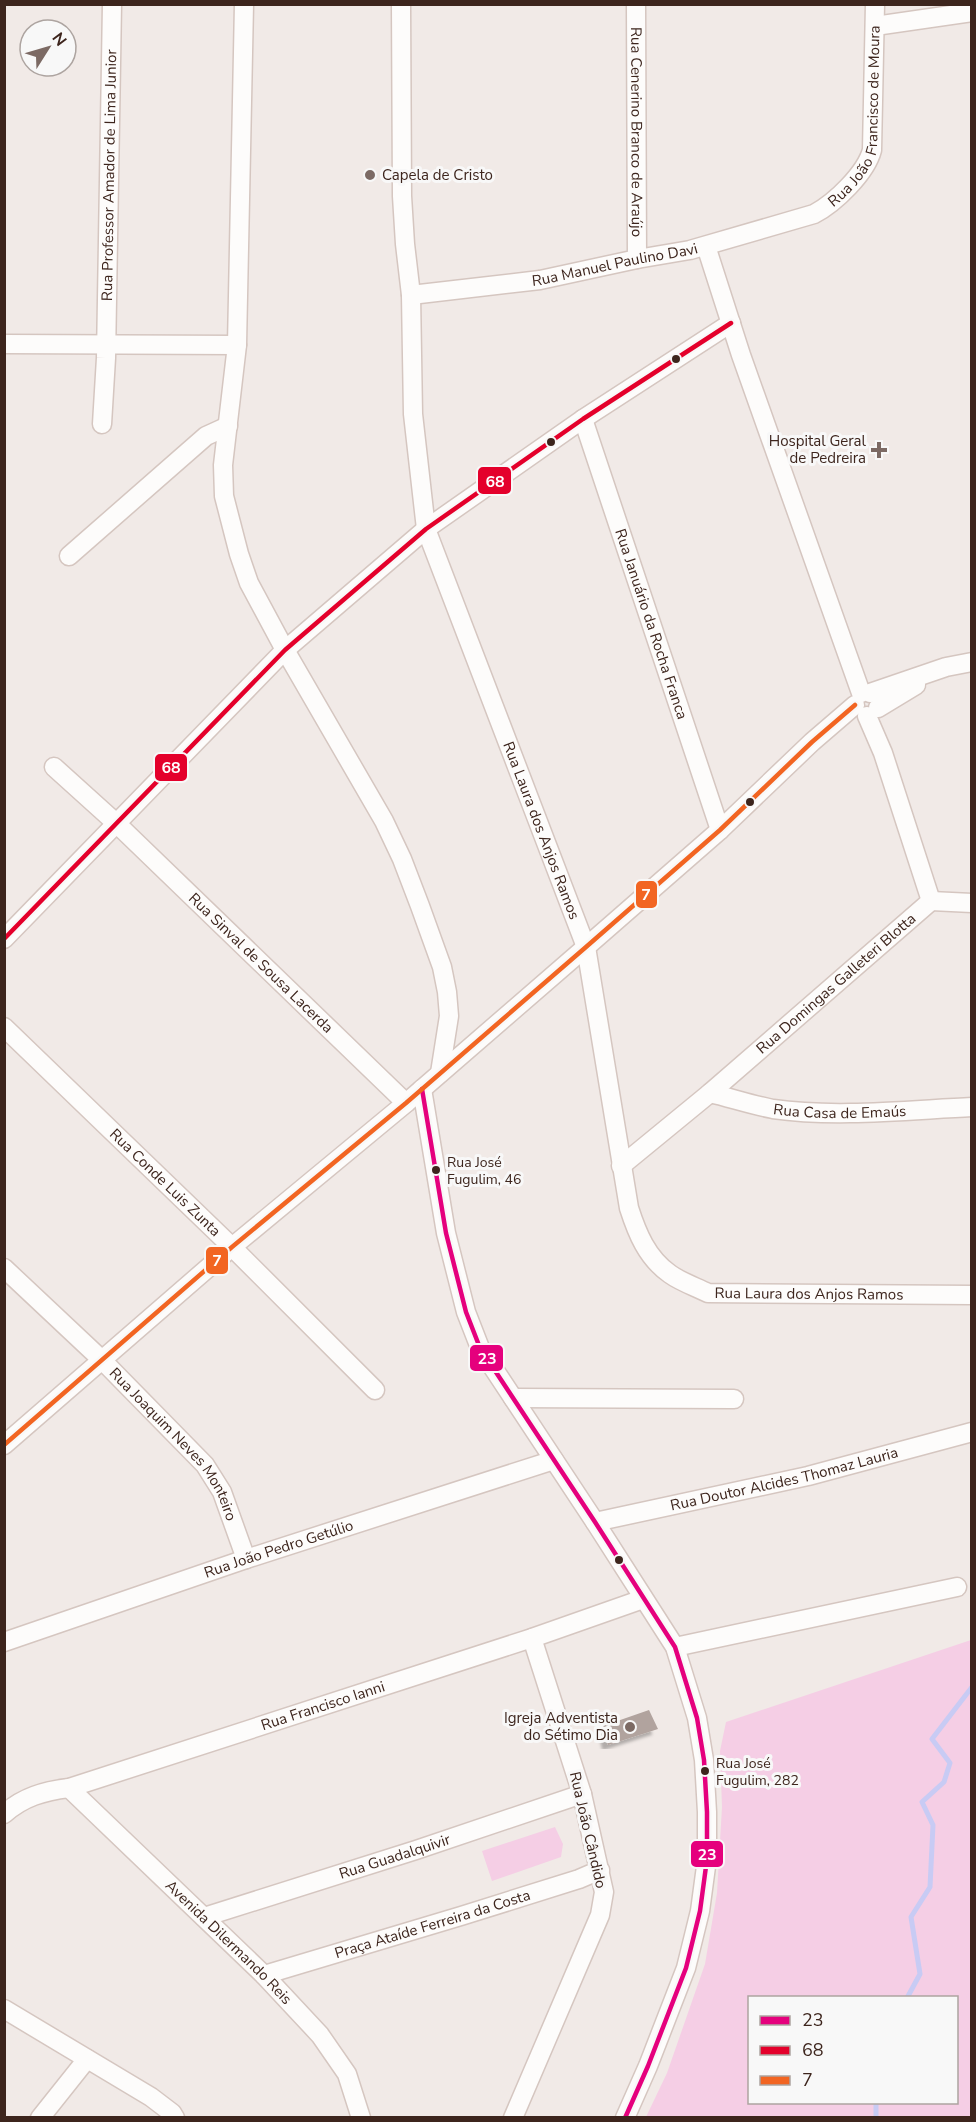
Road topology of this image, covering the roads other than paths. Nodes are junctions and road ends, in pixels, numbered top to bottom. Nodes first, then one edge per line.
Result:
1 (112, 4) edge
2 (244, 4) edge
3 (401, 4) edge
4 (636, 4) edge
5 (875, 4) edge
6 (972, 12) edge
7 (875, 26) junction
8 (814, 214) joint
9 (705, 246) junction
10 (637, 259) junction
11 (411, 295) junction
12 (731, 322) junction
13 (4, 344) edge
14 (105, 344) junction
15 (237, 345) junction
16 (583, 418) junction
17 (102, 424) dead end
18 (228, 426) junction
19 (426, 529) junction
20 (69, 556) dead end
21 (285, 650) junction
22 (972, 662) edge
23 (867, 706) junction
24 (54, 767) dead end
25 (116, 823) junction
26 (720, 830) junction
27 (931, 901) junction
28 (972, 903) edge
29 (4, 939) edge
30 (585, 947) junction
31 (4, 1027) edge
32 (440, 1073) junction
33 (422, 1089) junction
34 (710, 1093) junction
35 (406, 1103) junction
36 (972, 1107) edge
37 (621, 1166) junction
38 (232, 1247) junction
39 (4, 1268) edge
40 (972, 1295) edge
41 (103, 1361) junction
42 (375, 1390) dead end
43 (513, 1398) junction
44 (734, 1399) dead end
45 (972, 1432) edge
46 (4, 1445) edge
47 (554, 1460) junction
48 (595, 1522) junction
49 (246, 1559) junction
50 (957, 1587) dead end
51 (643, 1599) junction
52 (532, 1638) junction
53 (4, 1642) edge
54 (675, 1647) junction
55 (69, 1788) junction
56 (582, 1794) junction
57 (4, 1814) edge
58 (600, 1870) junction
59 (204, 1917) junction
60 (264, 1975) junction
61 (4, 2009) edge
62 (87, 2059) junction
63 (40, 2118) edge
64 (175, 2118) edge
65 (361, 2118) edge
66 (513, 2118) edge
67 (626, 2118) edge

1 - 14 street, Rua Professor Amador de Lima Junior
2 - 15 street
3 - 11 street, Rua Laura dos Anjos Ramos
4 - 10 street, Rua Cenerino Branco de Araújo
5 - 7 street, Rua João Francisco de Moura
6 - 7 street
7 - 8 street, Rua João Francisco de Moura
8 - 9 street, Rua Manuel Paulino Davi
9 - 10 street, Rua Manuel Paulino Davi
9 - 12 street
10 - 11 street, Rua Manuel Paulino Davi
11 - 19 street, Rua Laura dos Anjos Ramos
12 - 16 street
12 - 23 street
13 - 14 street
14 - 15 street
14 - 17 street, Rua Professor Amador de Lima Junior
15 - 18 street
16 - 19 street
16 - 26 street, Rua Januário da Rocha Franca
18 - 20 street
18 - 21 street
19 - 21 street
19 - 30 street, Rua Laura dos Anjos Ramos
21 - 25 street
21 - 32 street
22 - 23 street
23 - 26 street
23 - 27 street
24 - 25 street, Rua Sinval de Sousa Lacerda
25 - 29 street
25 - 35 street, Rua Sinval de Sousa Lacerda
26 - 30 street
27 - 28 street
27 - 34 street, Rua Domingas Galleteri Blotta
30 - 32 street
30 - 37 street, Rua Laura dos Anjos Ramos
31 - 38 street, Rua Conde Luis Zunta
32 - 33 street
33 - 35 street
33 - 43 street
34 - 36 street, Rua Casa de Emaús
34 - 37 street, Rua Domingas Galleteri Blotta
35 - 38 street
37 - 40 street, Rua Laura dos Anjos Ramos
38 - 41 street
38 - 42 street, Rua Conde Luis Zunta
39 - 41 street, Rua Joaquim Neves Monteiro
41 - 46 street
41 - 49 street, Rua Joaquim Neves Monteiro
43 - 44 street
43 - 47 street
45 - 48 street, Rua Doutor Alcides Thomaz Lauria
47 - 48 street
47 - 49 street, Rua João Pedro Getúlio
48 - 51 street
49 - 53 street, Rua João Pedro Getúlio
50 - 54 street
51 - 52 street, Rua Francisco Ianni
51 - 54 street
52 - 55 street, Rua Francisco Ianni
52 - 56 street, Rua João Cândido
54 - 67 street
55 - 57 street, Rua Francisco Ianni
55 - 59 street, Avenida Dilermando Reis
56 - 58 street, Rua João Cândido
56 - 59 street, Rua Guadalquivir
58 - 60 street, Praça Ataíde Ferreira da Costa
58 - 66 street, Rua João Cândido
59 - 60 street, Avenida Dilermando Reis
60 - 65 street, Avenida Dilermando Reis
61 - 62 street
62 - 63 street
62 - 64 street

